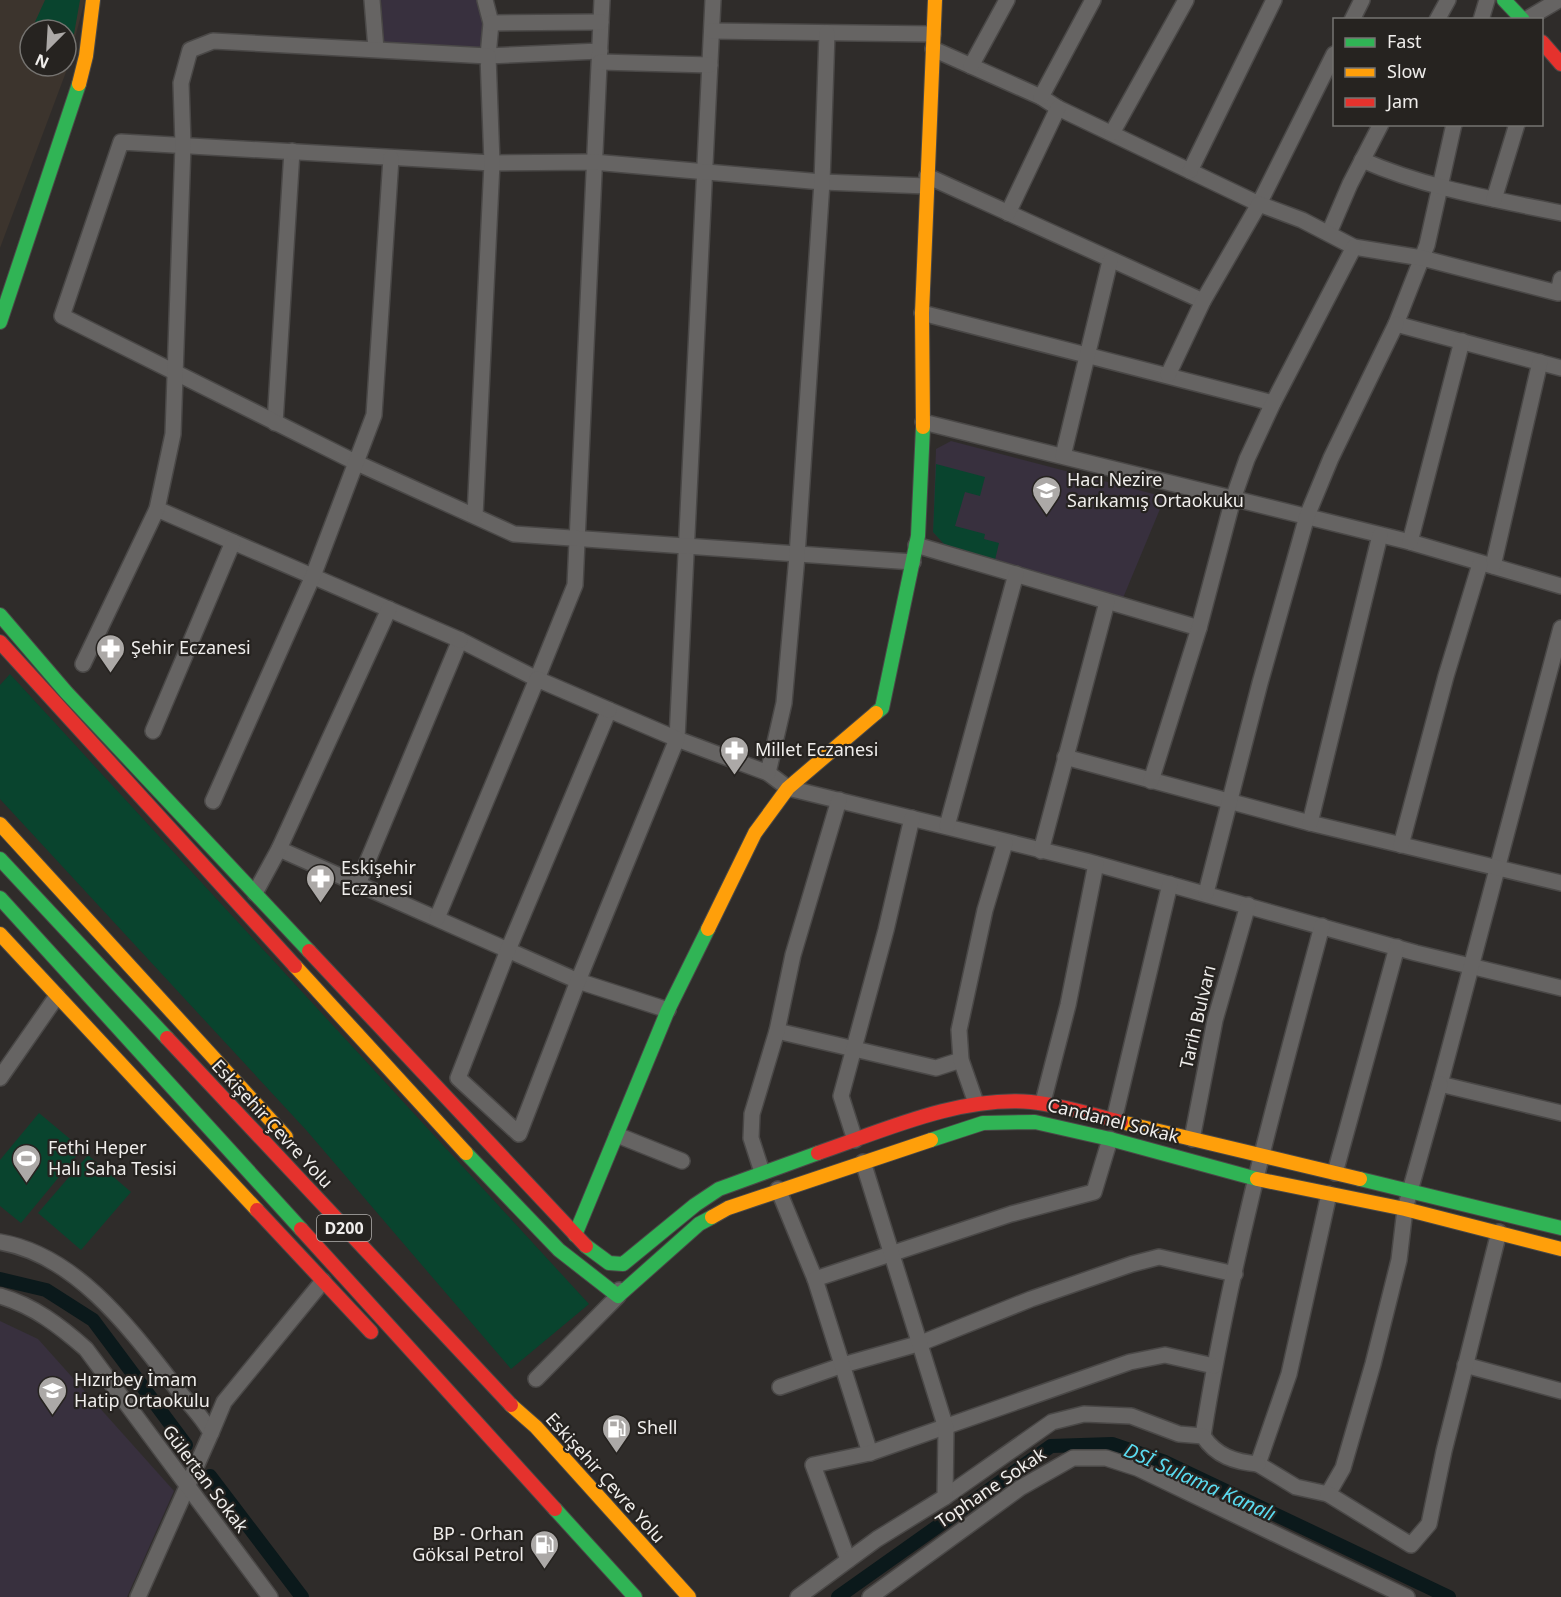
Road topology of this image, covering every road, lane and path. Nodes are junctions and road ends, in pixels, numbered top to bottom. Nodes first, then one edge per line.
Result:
1 (93, 0) edge
2 (372, 0) edge
3 (485, 0) edge
4 (602, 0) edge
5 (713, 0) edge
6 (935, 0) edge
7 (1007, 0) edge
8 (1093, 0) edge
9 (1186, 0) edge
10 (1274, 0) edge
11 (1362, 0) edge
12 (1448, 0) edge
13 (1487, 0) edge
14 (1504, 0) edge
15 (1559, 0) edge
16 (1353, 18) edge
17 (1438, 18) edge
18 (1482, 18) edge
19 (1522, 18) edge
20 (1528, 18) edge
21 (601, 22) junction
22 (491, 23) junction
23 (712, 31) junction
24 (827, 33) junction
25 (933, 41) junction
26 (1543, 43) edge
27 (376, 49) junction
28 (488, 56) junction
29 (600, 57) junction
30 (1333, 58) edge
31 (1561, 64) edge
32 (710, 65) junction
33 (971, 66) junction
34 (1041, 97) junction
35 (1058, 108) junction
36 (1380, 126) edge
37 (1454, 126) edge
38 (1516, 126) edge
39 (1112, 133) junction
40 (183, 146) junction
41 (292, 151) junction
42 (391, 158) junction
43 (1362, 160) junction
44 (593, 162) junction
45 (492, 163) junction
46 (704, 170) junction
47 (1190, 171) junction
48 (927, 181) junction
49 (822, 182) junction
50 (1440, 188) junction
51 (1494, 200) junction
52 (1259, 204) junction
53 (1008, 213) junction
54 (1561, 213) edge
55 (1329, 233) junction
56 (1354, 247) junction
57 (1422, 258) junction
58 (1110, 261) junction
59 (12, 283) junction
60 (1560, 288) edge
61 (1203, 301) junction
62 (0, 309) edge
63 (922, 313) junction
64 (0, 321) edge
65 (1396, 324) junction
66 (1462, 341) junction
67 (1087, 354) junction
68 (1540, 362) junction
69 (1561, 368) edge
70 (174, 373) junction
71 (1168, 375) junction
72 (1273, 403) junction
73 (923, 422) junction
74 (275, 423) junction
75 (1063, 456) junction
76 (357, 463) junction
77 (1233, 499) junction
78 (157, 509) junction
79 (475, 516) junction
80 (1307, 516) junction
81 (1380, 535) junction
82 (576, 539) junction
83 (233, 542) junction
84 (1410, 542) junction
85 (916, 545) junction
86 (688, 548) junction
87 (797, 556) junction
88 (913, 562) junction
89 (1487, 565) junction
90 (1016, 574) junction
91 (313, 576) junction
92 (1561, 586) edge
93 (1107, 602) junction
94 (389, 609) junction
95 (0, 615) edge
96 (1199, 628) junction
97 (1561, 628) edge
98 (460, 640) junction
99 (0, 642) edge
100 (83, 664) dead end
101 (537, 679) junction
102 (609, 710) junction
103 (153, 730) dead end
104 (678, 739) junction
105 (1065, 757) junction
106 (768, 774) junction
107 (1151, 781) junction
108 (788, 788) junction
109 (839, 800) junction
110 (1230, 800) junction
111 (213, 801) dead end
112 (912, 818) junction
113 (1310, 823) junction
114 (0, 824) edge
115 (946, 826) junction
116 (1005, 843) junction
117 (1401, 845) junction
118 (279, 849) junction
119 (1041, 851) junction
120 (0, 859) edge
121 (1096, 864) junction
122 (1499, 867) junction
123 (1561, 883) edge
124 (358, 884) junction
125 (1170, 884) junction
126 (255, 893) junction
127 (1206, 893) junction
128 (0, 898) edge
129 (1248, 905) junction
130 (437, 918) junction
131 (1322, 926) junction
132 (0, 934) edge
133 (1397, 947) junction
134 (508, 950) junction
135 (1471, 966) junction
136 (578, 981) junction
137 (1561, 988) edge
138 (57, 996) junction
139 (668, 1010) junction
140 (777, 1031) junction
141 (853, 1050) junction
142 (961, 1060) junction
143 (0, 1078) edge
144 (1440, 1084) junction
145 (1043, 1102) junction
146 (976, 1103) junction
147 (1561, 1113) edge
148 (1114, 1120) junction
149 (617, 1135) junction
150 (1110, 1139) junction
151 (1192, 1139) junction
152 (855, 1140) junction
153 (293, 1145) dead end
154 (1261, 1156) junction
155 (682, 1161) dead end
156 (863, 1162) junction
157 (762, 1173) junction
158 (1335, 1173) junction
159 (1255, 1179) junction
160 (778, 1189) junction
161 (1410, 1191) junction
162 (1329, 1194) junction
163 (1405, 1209) junction
164 (1561, 1228) edge
165 (1499, 1232) junction
166 (575, 1235) junction
167 (0, 1242) edge
168 (1561, 1249) edge
169 (893, 1254) junction
170 (622, 1264) junction
171 (1235, 1274) junction
172 (815, 1279) junction
173 (323, 1281) junction
174 (0, 1296) edge
175 (618, 1296) junction
176 (449, 1318) dead end
177 (921, 1344) junction
178 (383, 1345) dead end
179 (843, 1365) junction
180 (1465, 1365) junction
181 (1214, 1366) junction
182 (536, 1379) dead end
183 (424, 1386) dead end
184 (780, 1388) dead end
185 (1561, 1391) edge
186 (506, 1401) junction
187 (946, 1428) junction
188 (211, 1433) junction
189 (1203, 1436) junction
190 (870, 1453) junction
191 (513, 1460) junction
192 (1258, 1464) junction
193 (186, 1485) junction
194 (1328, 1494) junction
195 (945, 1497) junction
196 (848, 1560) junction
197 (264, 1594) edge
198 (138, 1597) edge
199 (635, 1597) edge
200 (689, 1597) edge
201 (798, 1597) edge
202 (870, 1597) edge
203 (1407, 1597) edge

1 - 59 main road
2 - 27 street
3 - 22 street
4 - 21 street
5 - 23 street
6 - 25 main road
7 - 33 street
8 - 34 street
9 - 39 street
10 - 47 street
11 - 16 street
12 - 17 street
13 - 18 street
14 - 19 main road
15 - 20 street
21 - 22 street
21 - 29 street
22 - 28 street
23 - 24 street
23 - 32 street
24 - 25 street
24 - 49 street
25 - 33 street
25 - 48 main road
26 - 31 main road
27 - 28 street
27 - 40 street
28 - 29 street
28 - 45 street
29 - 32 street
29 - 44 street
30 - 52 street
32 - 46 street
33 - 34 street
34 - 35 street
35 - 39 street
35 - 53 street
36 - 43 street
37 - 50 street
38 - 51 street
39 - 47 street
40 - 41 street
40 - 70 street
40 - 70 street
41 - 42 street
41 - 74 street
42 - 45 street
42 - 76 street
43 - 50 street
43 - 55 street
44 - 45 street
44 - 46 street
44 - 82 street
45 - 79 street
46 - 49 street
46 - 86 street
47 - 52 street
48 - 49 street
48 - 53 street
48 - 63 main road
49 - 87 street
50 - 51 street
50 - 57 street
51 - 54 street
52 - 55 street
52 - 61 street
53 - 58 street
55 - 56 street
56 - 57 street
56 - 72 street
57 - 60 street
57 - 65 street
58 - 61 street
58 - 67 street
59 - 62 main road
59 - 64 main road
61 - 71 street
63 - 67 street
63 - 73 main road
65 - 66 street
65 - 80 street
66 - 68 street
66 - 84 street
67 - 71 street
67 - 75 street
68 - 69 street
68 - 89 street
70 - 74 street
70 - 78 street
71 - 72 street
72 - 77 street
73 - 75 street
73 - 85 main road
74 - 76 street
75 - 77 street
76 - 79 street
76 - 91 street
77 - 80 street
77 - 96 street
78 - 83 street
78 - 100 street
79 - 82 street
80 - 81 street
80 - 110 street
81 - 84 street
81 - 113 street
82 - 86 street
82 - 101 street
83 - 91 street
83 - 103 street
84 - 89 street
85 - 88 main road
85 - 90 street
86 - 87 street
86 - 104 street
87 - 88 street
87 - 106 street
88 - 108 main road
89 - 92 street
89 - 117 street
90 - 93 street
90 - 115 street
91 - 94 street
91 - 111 street
93 - 96 street
93 - 105 street
94 - 98 street
94 - 118 street
95 - 126 main road
96 - 107 street
97 - 122 street
98 - 101 street
98 - 124 street
99 - 175 main road
101 - 102 street
101 - 130 street
102 - 104 street
102 - 134 street
104 - 106 street
104 - 136 street
105 - 107 street
105 - 119 street
106 - 108 street
107 - 110 street
108 - 109 street
108 - 139 main road
109 - 112 street
109 - 140 street
110 - 113 street
110 - 127 street
112 - 115 street
112 - 141 street
113 - 117 street
114 - 153 main road
115 - 116 street
116 - 119 street
116 - 142 street
117 - 122 street
118 - 124 street
118 - 126 street
119 - 121 street
120 - 186 main road, Eskişehir Çevre Yolu / D200
121 - 125 street
121 - 145 street
122 - 123 street
122 - 135 street
124 - 130 street
125 - 127 street
125 - 148 street
126 - 166 main road
127 - 129 street
128 - 191 main road, D200
129 - 131 street
129 - 151 street, Tarih Bulvarı
130 - 134 street
131 - 133 street
131 - 154 street
132 - 138 main road
133 - 135 street
133 - 158 street
134 - 136 street
134 - 136 street
135 - 137 street
135 - 144 street
136 - 139 street
138 - 143 street
138 - 173 main road
139 - 149 main road
140 - 141 street
140 - 157 street
141 - 142 street
141 - 152 street
142 - 146 street
144 - 147 street
144 - 161 street
145 - 146 main road
145 - 148 main road
146 - 152 main road
148 - 151 main road
149 - 155 street
149 - 166 main road
150 - 156 main road, Candanel Sokak
150 - 159 main road, Candanel Sokak
150 - 169 street
151 - 154 main road
152 - 157 main road
154 - 158 main road
154 - 159 street
156 - 160 main road, Candanel Sokak
156 - 169 street
157 - 170 main road
158 - 161 main road
159 - 162 main road, Candanel Sokak
159 - 171 street
160 - 172 street
160 - 175 main road, Candanel Sokak
161 - 163 street
161 - 164 main road
162 - 163 main road, Candanel Sokak
162 - 192 street
163 - 165 main road, Candanel Sokak
163 - 194 street
165 - 168 main road, Candanel Sokak
165 - 180 street
166 - 170 main road
167 - 188 street
169 - 172 street
169 - 177 street
170 - 175 street
171 - 177 street
171 - 181 street
172 - 179 street
173 - 178 main road
173 - 188 street
174 - 193 street, Gülertan Sokak
175 - 182 street, Candanel Sokak
176 - 186 main road
177 - 179 street
177 - 187 street
179 - 184 street
179 - 190 street
180 - 185 street
180 - 194 street
181 - 187 street
181 - 189 street
183 - 191 main road
186 - 200 main road, Eskişehir Çevre Yolu / D200
187 - 190 street
187 - 195 street
188 - 193 street
189 - 192 street
189 - 195 street
190 - 196 street
191 - 199 main road, D200
192 - 194 street
193 - 197 street, Gülertan Sokak
193 - 198 street
195 - 196 street
196 - 201 street
202 - 203 street, Tophane Sokak

